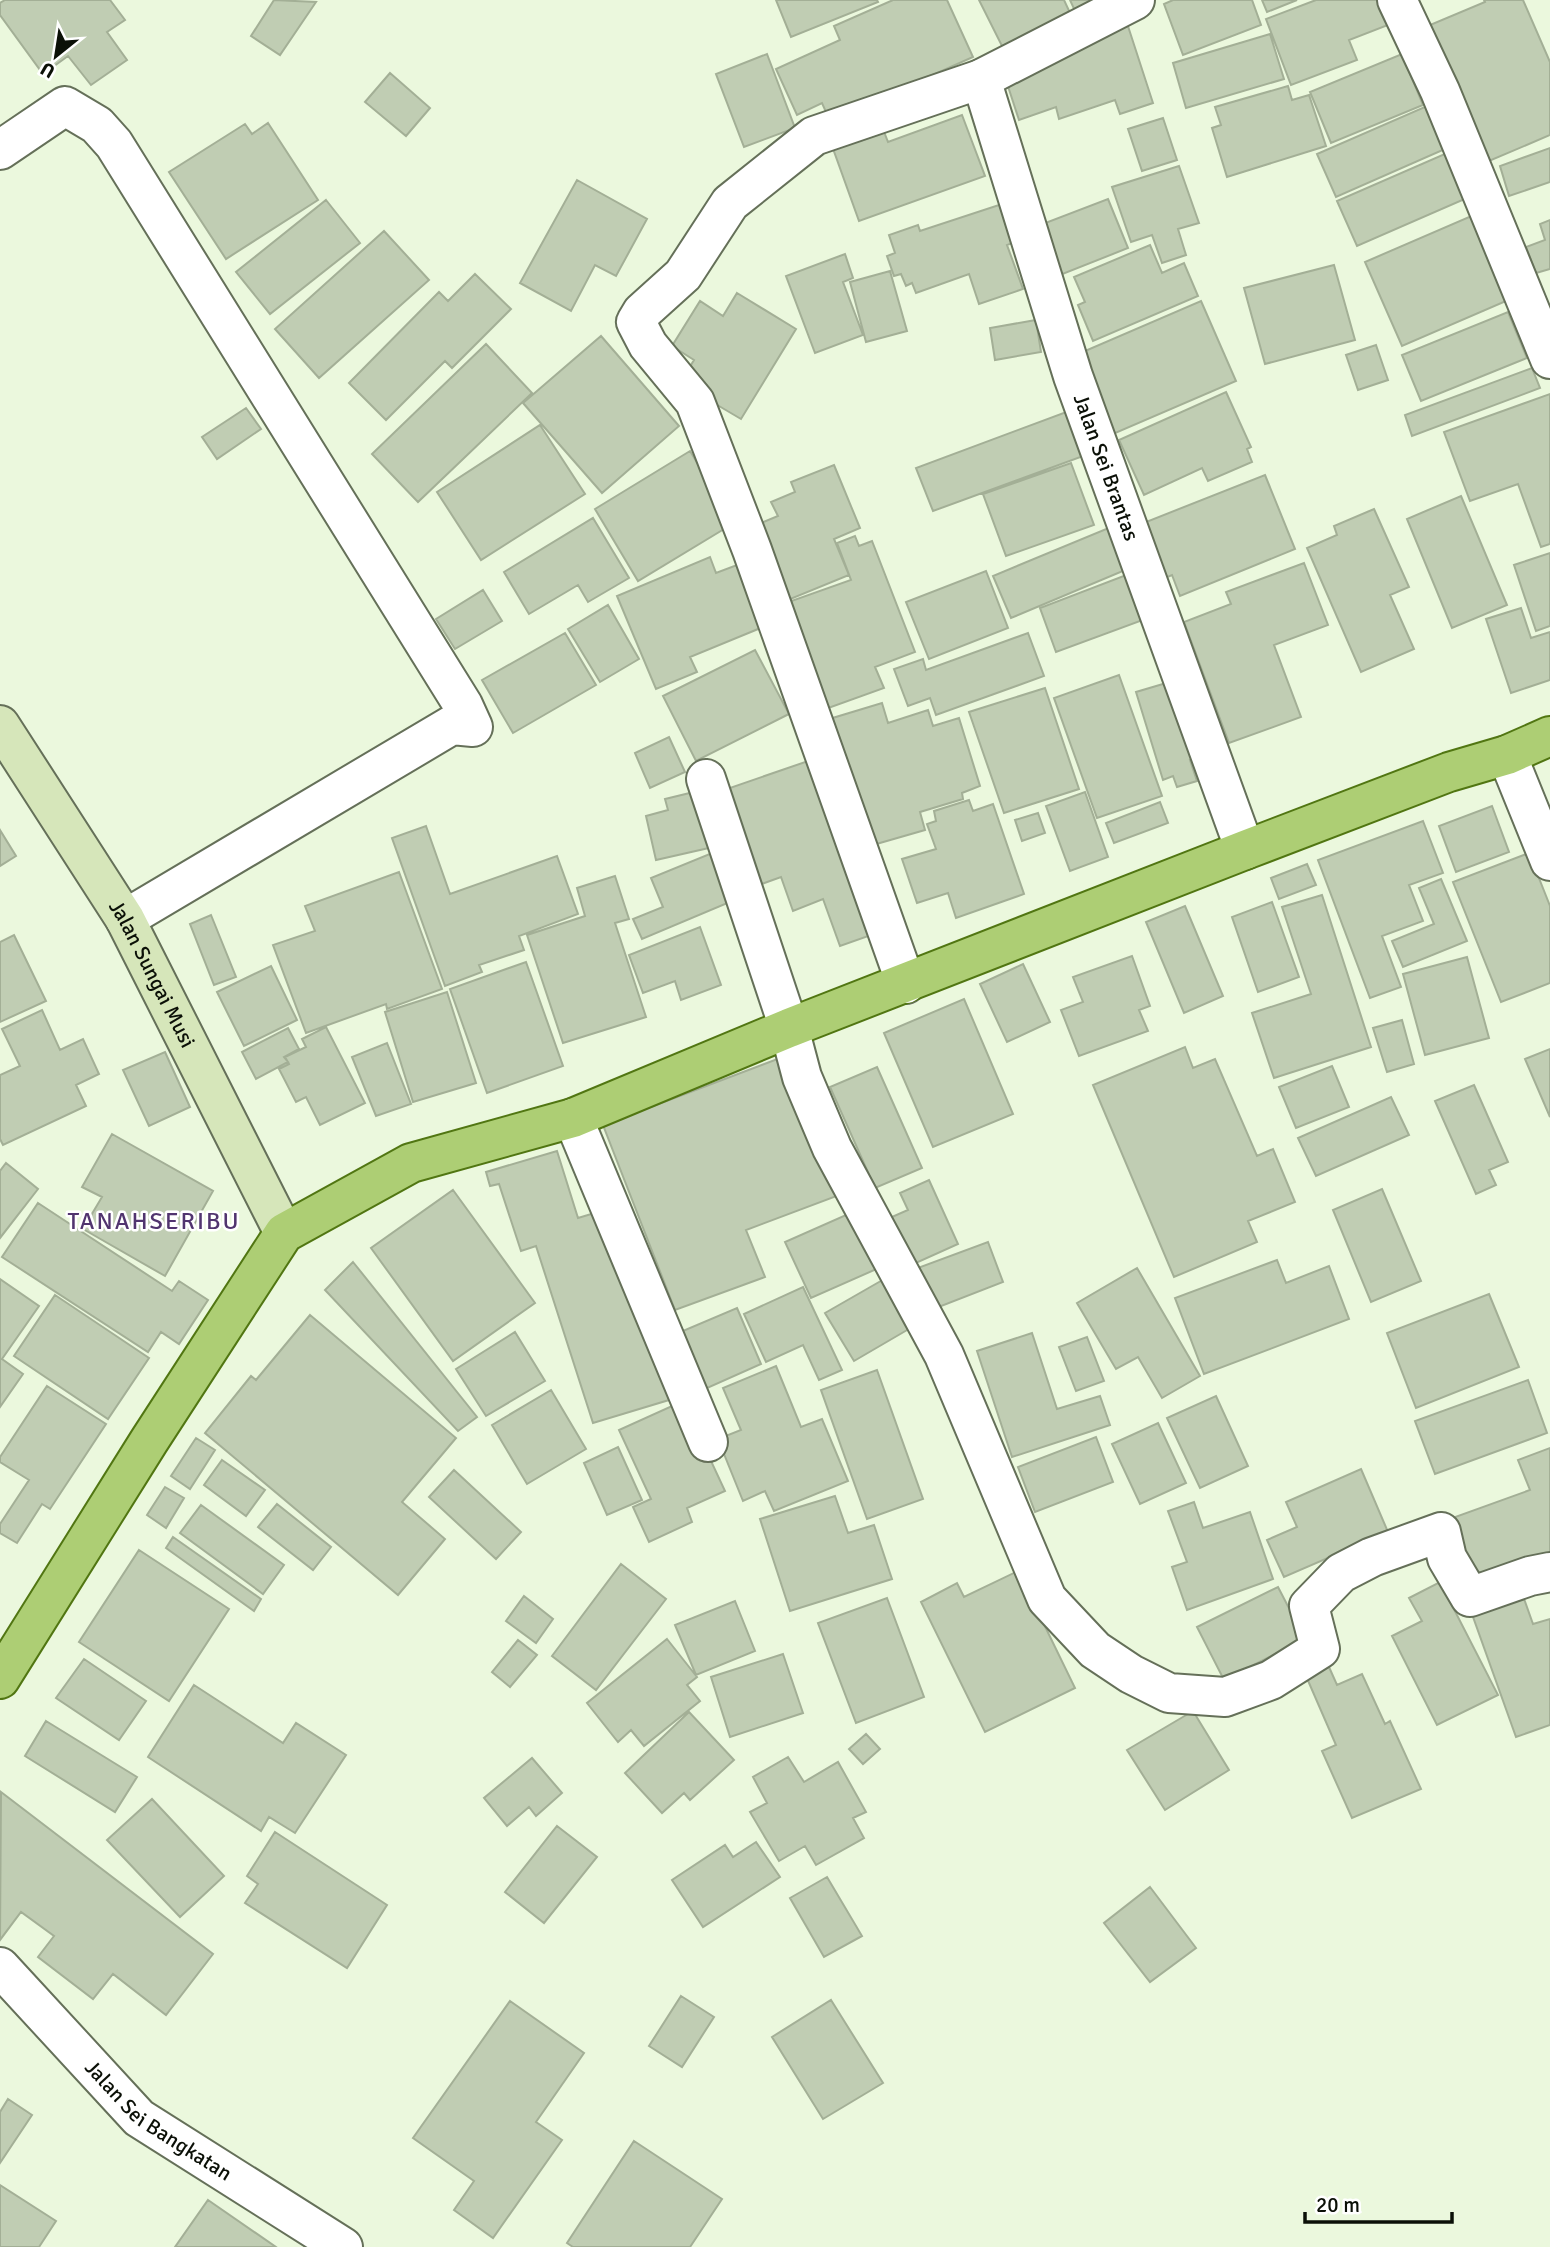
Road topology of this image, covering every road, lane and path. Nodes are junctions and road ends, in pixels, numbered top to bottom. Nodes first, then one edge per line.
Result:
1 (1135, 0) edge
2 (1397, 0) edge
3 (981, 79) junction
4 (0, 150) edge
5 (1550, 359) edge
6 (0, 725) edge
7 (1550, 736) edge
8 (1507, 755) junction
9 (706, 779) dead end
10 (1245, 850) junction
11 (1550, 862) edge
12 (125, 919) junction
13 (906, 984) junction
14 (789, 1028) junction
15 (573, 1118) junction
16 (284, 1233) junction
17 (708, 1442) dead end
18 (1550, 1572) edge
19 (0, 1679) edge
20 (0, 1967) edge
21 (343, 2247) edge

1 - 3 street
2 - 5 street
3 - 10 street, Jalan Sei Brantas
3 - 13 street
4 - 12 street
6 - 12 main road, Jalan Sungai Musi
7 - 8 main road
8 - 10 main road
8 - 11 street
9 - 14 street
10 - 13 main road
12 - 16 main road, Jalan Sungai Musi
13 - 14 main road
14 - 15 main road
14 - 18 street
15 - 16 main road
15 - 17 street
16 - 19 main road
20 - 21 street, Jalan Sei Bangkatan

